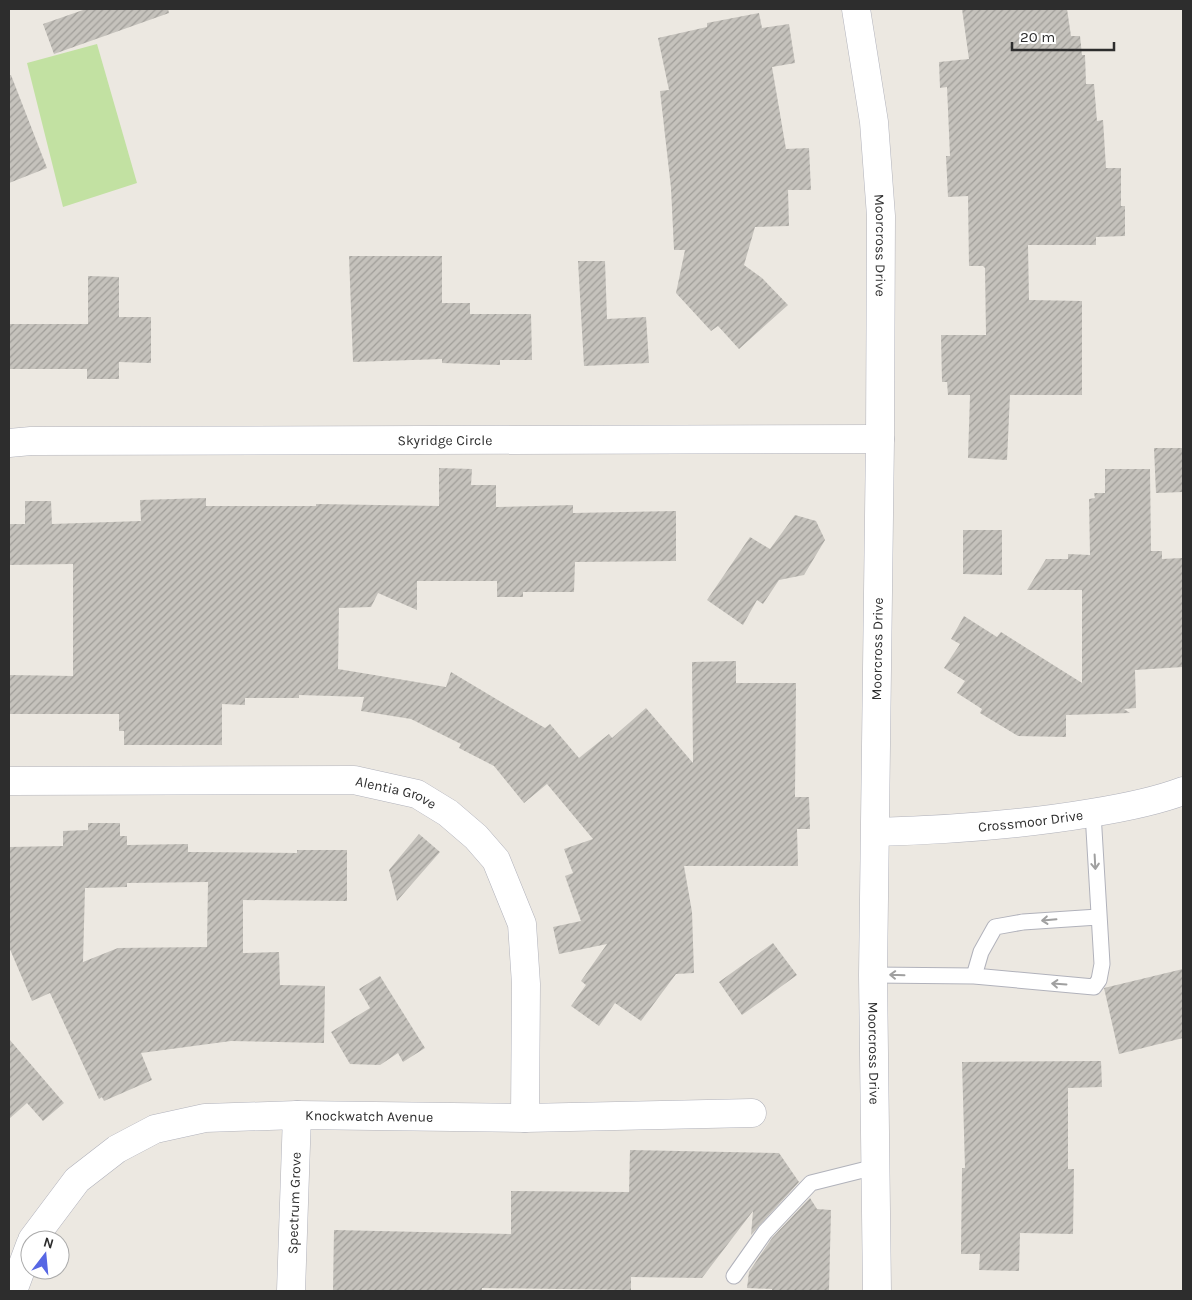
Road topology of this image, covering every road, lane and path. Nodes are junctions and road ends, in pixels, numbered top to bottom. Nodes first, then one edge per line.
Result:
1 (856, 9) edge
2 (880, 439) junction
3 (9, 443) edge
4 (9, 782) edge
5 (1183, 790) edge
6 (1093, 813) junction
7 (876, 832) junction
8 (1098, 917) junction
9 (873, 974) junction
10 (974, 976) junction
11 (752, 1112) dead end
12 (297, 1115) junction
13 (525, 1118) junction
14 (875, 1167) junction
15 (40, 1230) edge
16 (20, 1272) edge
17 (734, 1276) dead end
18 (13, 1291) edge
19 (290, 1291) edge
20 (877, 1291) edge

1 - 2 street, Moorcross Drive
2 - 3 street, Skyridge Circle
2 - 7 street, Moorcross Drive
4 - 13 street, Alentia Grove
5 - 6 street, Crossmoor Drive
6 - 7 street, Crossmoor Drive
6 -> 8 lane
7 - 9 street, Moorcross Drive
8 -> 10 lane
8 -> 10 lane
10 -> 9 lane
9 - 14 street, Moorcross Drive
11 - 13 street, Knockwatch Avenue
12 - 13 street, Knockwatch Avenue
12 - 15 street, Knockwatch Avenue
12 - 19 street, Spectrum Grove
14 - 17 lane
14 - 20 street, Moorcross Drive
16 - 18 street

